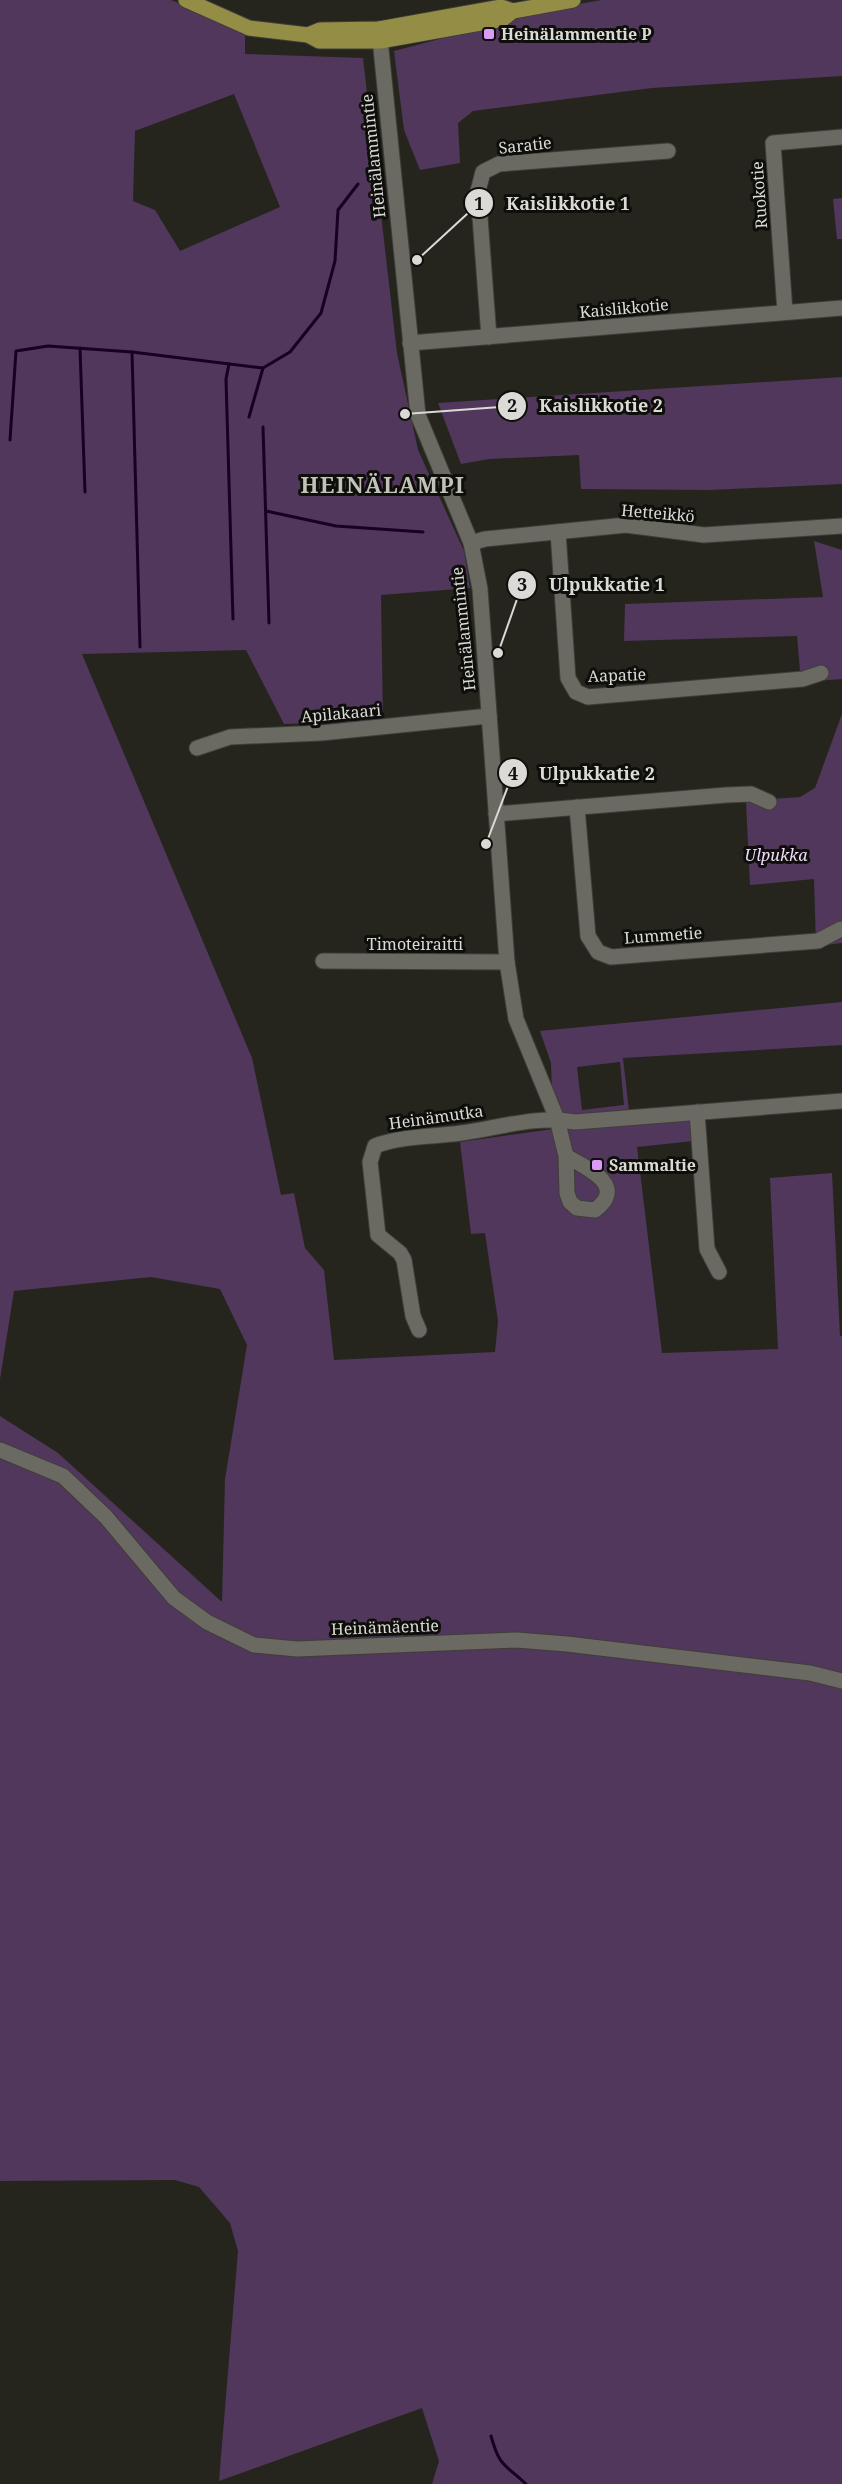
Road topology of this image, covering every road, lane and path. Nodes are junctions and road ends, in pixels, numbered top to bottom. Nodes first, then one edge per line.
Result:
1 (186, 0) edge
2 (573, 0) edge
3 (380, 35) junction
4 (842, 137) edge
5 (668, 151) dead end
6 (842, 308) edge
7 (785, 312) junction
8 (489, 337) junction
9 (410, 344) junction
10 (842, 526) edge
11 (558, 532) junction
12 (471, 543) junction
13 (821, 673) dead end
14 (489, 716) junction
15 (198, 748) dead end
16 (769, 802) dead end
17 (577, 807) junction
18 (496, 814) junction
19 (841, 929) edge
20 (324, 961) dead end
21 (507, 962) junction
22 (842, 1101) edge
23 (697, 1112) junction
24 (557, 1119) junction
25 (566, 1156) dead end
26 (719, 1272) dead end
27 (419, 1330) dead end
28 (0, 1450) edge
29 (842, 1681) edge

1 - 3 main road
2 - 3 main road
3 - 9 street, Heinälammintie
4 - 7 street, Ruokotie
5 - 8 street, Saratie
6 - 7 street, Kaislikkotie
7 - 8 street, Kaislikkotie
8 - 9 street, Kaislikkotie
9 - 12 street, Heinälammintie
10 - 11 street, Hetteikkö
11 - 12 street, Hetteikkö
11 - 13 street, Aapatie
12 - 14 street, Heinälammintie
14 - 15 street, Apilakaari
14 - 18 street, Heinälammintie
16 - 17 street
17 - 18 street
17 - 19 street, Lummetie
18 - 21 street, Heinälammintie
20 - 21 street, Timoteiraitti
21 - 24 street, Heinälammintie
22 - 23 street
23 - 24 street
23 - 26 street
24 - 25 street, Heinälammintie
24 - 27 street, Heinämutka
28 - 29 street, Heinämäentie

